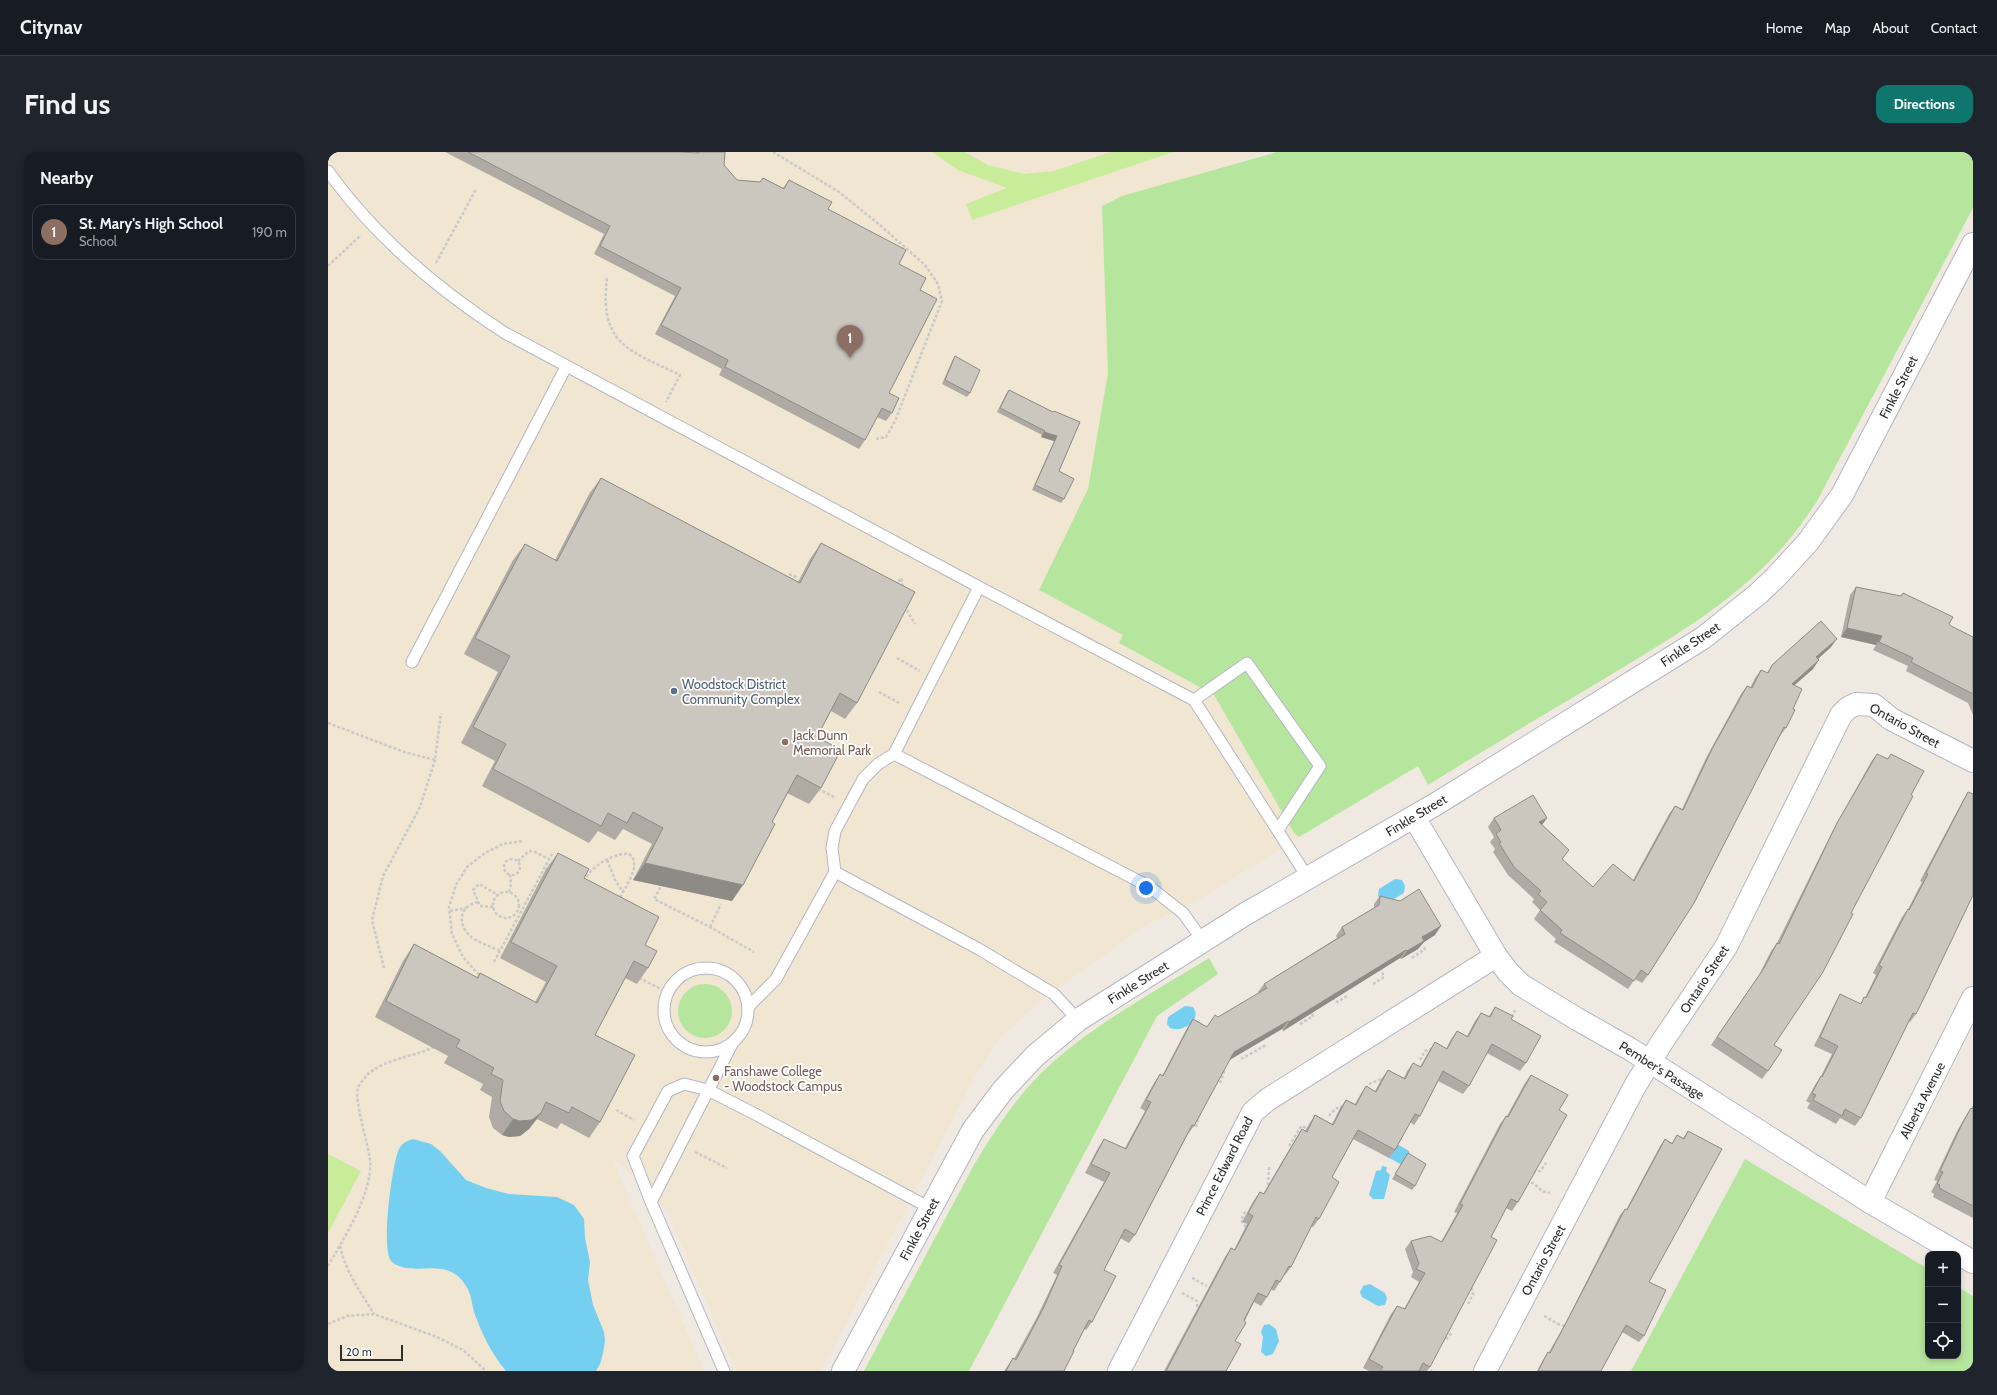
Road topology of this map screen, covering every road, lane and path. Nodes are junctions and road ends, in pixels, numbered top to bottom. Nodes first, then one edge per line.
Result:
1 (773, 152) edge
2 (328, 171) edge
3 (476, 189) dead end
4 (371, 225) junction
5 (1973, 244) edge
6 (328, 266) edge
7 (428, 277) junction
8 (607, 278) dead end
9 (566, 367) junction
10 (658, 416) junction
11 (876, 439) dead end
12 (790, 574) dead end
13 (798, 578) dead end
14 (978, 587) junction
15 (894, 589) edge
16 (904, 592) edge
17 (905, 599) edge
18 (915, 624) dead end
19 (897, 658) dead end
20 (412, 662) dead end
21 (932, 678) junction
22 (879, 692) dead end
23 (1194, 700) junction
24 (916, 712) junction
25 (441, 713) dead end
26 (328, 723) edge
27 (894, 754) junction
28 (435, 760) junction
29 (1973, 762) edge
30 (1414, 817) junction
31 (1278, 830) junction
32 (523, 841) dead end
33 (552, 854) dead end
34 (549, 859) junction
35 (607, 860) junction
36 (518, 861) junction
37 (585, 868) edge
38 (589, 871) junction
39 (835, 872) junction
40 (510, 875) junction
41 (1308, 878) junction
42 (664, 882) edge
43 (583, 883) edge
44 (623, 891) junction
45 (509, 892) junction
46 (498, 895) junction
47 (478, 902) junction
48 (616, 903) edge
49 (721, 904) dead end
50 (493, 907) junction
51 (466, 908) junction
52 (450, 911) junction
53 (710, 927) junction
54 (1203, 941) junction
55 (1422, 946) edge
56 (500, 951) junction
57 (754, 952) dead end
58 (1496, 956) junction
59 (1412, 958) edge
60 (494, 962) dead end
61 (1379, 965) edge
62 (384, 968) dead end
63 (635, 976) edge
64 (476, 981) edge
65 (1373, 984) dead end
66 (667, 992) junction
67 (1331, 996) edge
68 (1347, 996) edge
69 (1973, 998) edge
70 (1306, 1004) edge
71 (748, 1008) junction
72 (1515, 1010) dead end
73 (1078, 1020) junction
74 (1510, 1021) edge
75 (1300, 1024) edge
76 (732, 1044) junction
77 (1266, 1045) edge
78 (436, 1046) edge
79 (1436, 1052) edge
80 (1241, 1059) edge
81 (1420, 1060) dead end
82 (1650, 1062) junction
83 (1225, 1067) edge
84 (1390, 1078) edge
85 (1220, 1084) edge
86 (1369, 1084) dead end
87 (708, 1090) junction
88 (1349, 1110) edge
89 (1199, 1114) edge
90 (1329, 1116) dead end
91 (1196, 1127) edge
92 (1306, 1128) dead end
93 (1289, 1146) dead end
94 (1546, 1163) edge
95 (1270, 1167) dead end
96 (1531, 1171) edge
97 (1522, 1185) edge
98 (1272, 1186) edge
99 (1550, 1193) dead end
100 (651, 1202) junction
101 (1870, 1202) junction
102 (930, 1208) junction
103 (1246, 1210) dead end
104 (1246, 1227) edge
105 (340, 1245) junction
106 (1973, 1262) edge
107 (328, 1266) edge
108 (1164, 1283) junction
109 (1467, 1286) edge
110 (1468, 1304) edge
111 (1202, 1310) edge
112 (374, 1314) junction
113 (1544, 1316) dead end
114 (328, 1324) edge
115 (1570, 1327) edge
116 (1452, 1332) edge
117 (1438, 1338) edge
118 (486, 1371) edge
119 (724, 1371) edge
120 (843, 1371) edge
121 (1119, 1371) edge
122 (1485, 1371) edge

1 - 11 path
2 - 4 lane
3 - 7 path
4 - 6 path
4 - 7 lane
5 - 30 street, Finkle Street
7 - 9 lane
8 - 10 path
9 - 10 lane
9 - 20 lane
10 - 14 lane
12 - 13 path
14 - 21 lane
14 - 23 lane
15 - 16 path
17 - 18 path
19 - 21 path
21 - 24 lane
22 - 24 path
23 - 31 lane
23 - 31 lane
24 - 27 lane
25 - 28 path
26 - 28 path
27 - 39 lane
27 - 54 lane
28 - 62 path
29 - 82 street, Ontario Street
30 - 41 street, Finkle Street
30 - 58 street, Pember's Passage
31 - 41 lane
32 - 52 path
33 - 34 path
34 - 36 path
34 - 56 path
35 - 38 path
35 - 44 path
35 - 44 path
36 - 40 path
36 - 40 path
37 - 38 path
38 - 43 path
39 - 71 lane
39 - 73 lane
40 - 45 path
41 - 54 street, Finkle Street
42 - 53 path
44 - 48 path
45 - 46 path
45 - 50 path
46 - 47 path
46 - 50 path
47 - 50 path
47 - 51 path
49 - 53 path
51 - 52 path
51 - 56 path
52 - 64 path
53 - 57 path
54 - 73 street, Finkle Street
55 - 59 path
56 - 60 path
58 - 82 street, Pember's Passage
58 - 108 street, Prince Edward Road
61 - 65 path
63 - 66 path
66 - 71 lane
66 - 76 lane
67 - 68 path
69 - 101 street, Alberta Avenue
70 - 75 path
71 - 76 lane
72 - 74 path
73 - 102 street, Finkle Street
76 - 87 lane
77 - 80 path
78 - 105 path
79 - 81 path
82 - 101 street, Pember's Passage
82 - 122 street, Ontario Street
83 - 85 path
84 - 86 path
87 - 100 lane
87 - 100 lane
87 - 102 lane
88 - 90 path
89 - 91 path
92 - 93 path
94 - 96 path
95 - 98 path
97 - 99 path
100 - 119 lane
101 - 106 street, Pember's Passage
102 - 120 street, Finkle Street
103 - 104 path
105 - 107 path
105 - 112 path
108 - 111 path
108 - 121 street, Prince Edward Road
109 - 110 path
112 - 114 path
112 - 118 path
113 - 115 path
116 - 117 path

